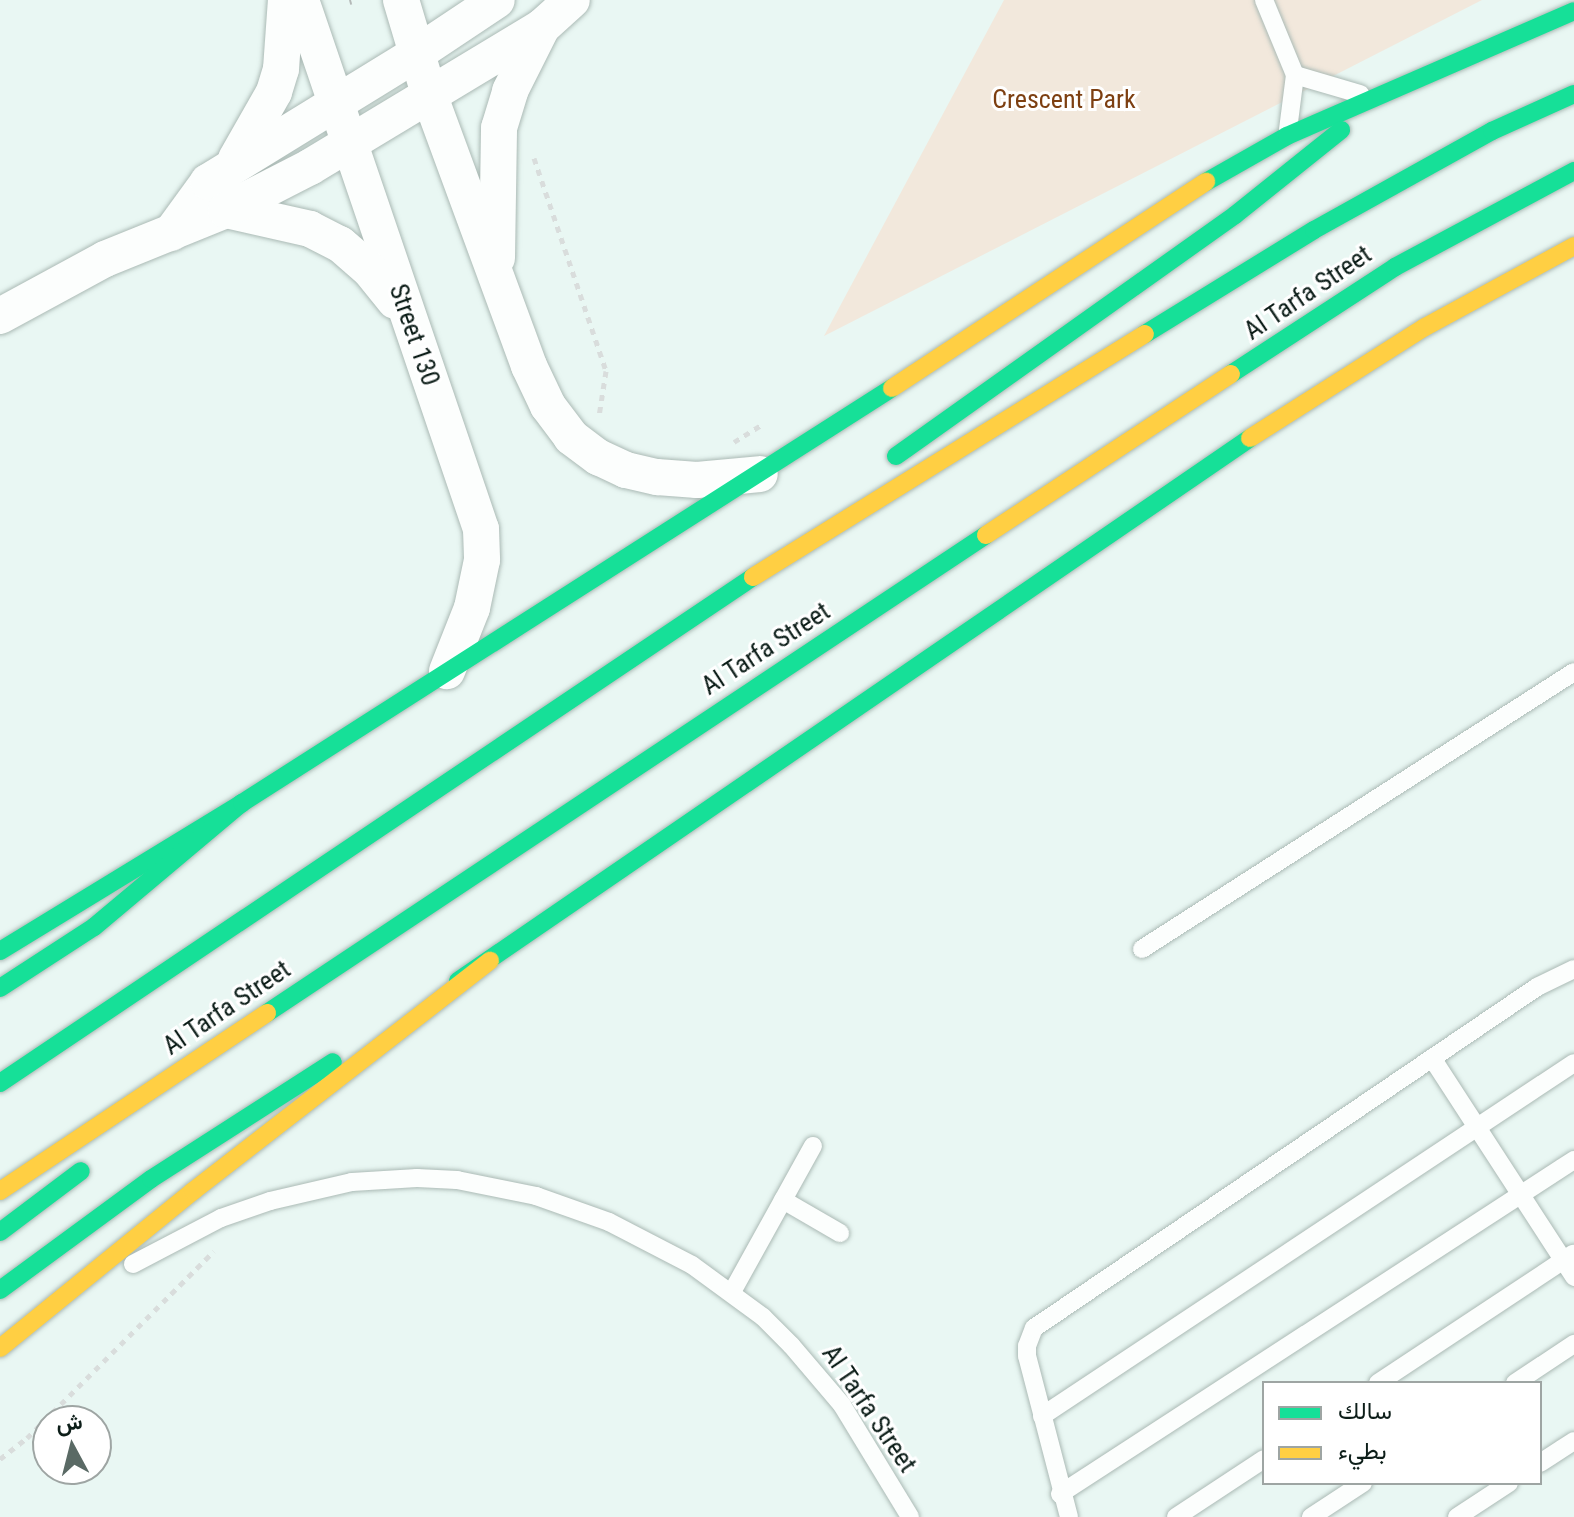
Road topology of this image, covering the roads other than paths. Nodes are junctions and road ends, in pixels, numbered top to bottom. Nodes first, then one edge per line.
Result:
1 (286, 0) edge
2 (301, 0) edge
3 (401, 0) edge
4 (497, 0) edge
5 (572, 0) edge
6 (1264, 0) edge
7 (1574, 11) edge
8 (542, 27) junction
9 (416, 54) junction
10 (1295, 75) junction
11 (1392, 88) junction
12 (429, 94) junction
13 (1574, 94) edge
14 (1374, 97) junction
15 (336, 102) junction
16 (1287, 136) junction
17 (350, 141) junction
18 (233, 165) junction
19 (1574, 171) edge
20 (226, 210) junction
21 (171, 233) junction
22 (1574, 246) edge
23 (496, 279) junction
24 (407, 315) junction
25 (0, 316) edge
26 (876, 472) dead end
27 (761, 474) junction
28 (842, 500) dead end
29 (770, 565) junction
30 (447, 671) junction
31 (1574, 672) edge
32 (242, 803) junction
33 (1142, 949) dead end
34 (0, 951) edge
35 (490, 961) junction
36 (1574, 969) edge
37 (0, 988) edge
38 (266, 1012) junction
39 (1432, 1058) junction
40 (1574, 1063) edge
41 (220, 1069) dead end
42 (0, 1083) edge
43 (1478, 1128) junction
44 (813, 1146) dead end
45 (100, 1159) dead end
46 (1574, 1160) edge
47 (0, 1191) edge
48 (1521, 1195) junction
49 (783, 1200) junction
50 (0, 1232) edge
51 (840, 1233) dead end
52 (1571, 1264) edge
53 (0, 1290) edge
54 (732, 1292) junction
55 (1574, 1344) edge
56 (0, 1349) edge
57 (1381, 1381) edge
58 (1518, 1381) edge
59 (1042, 1416) junction
60 (1574, 1441) edge
61 (1262, 1460) edge
62 (1542, 1462) edge
63 (1360, 1485) edge
64 (1506, 1485) edge
65 (1060, 1494) junction
66 (910, 1517) edge
67 (1069, 1517) edge
68 (1176, 1517) edge
69 (1311, 1517) edge
70 (1457, 1517) edge

1 - 18 street
2 - 15 street, Street 130
3 - 9 street
4 - 9 street
5 - 8 street
6 - 10 lane
7 - 11 main road
8 - 12 street
8 - 23 street
9 - 12 street
9 - 15 street
10 - 14 lane
10 - 16 lane
11 - 14 main road
11 - 26 main road
12 - 17 street
12 - 23 street
13 - 29 main road, Al Tarfa Street
14 - 16 main road
15 - 17 street, Street 130
15 - 18 street
16 - 27 main road
17 - 20 street
17 - 24 street, Street 130
18 - 21 street
19 - 38 main road, Al Tarfa Street
20 - 21 street
20 - 24 street
21 - 25 street
22 - 35 main road
23 - 27 street
24 - 30 street, Street 130
27 - 30 main road
28 - 29 main road
29 - 42 main road, Al Tarfa Street
30 - 32 main road
31 - 33 lane
32 - 34 main road
32 - 37 main road
35 - 53 main road
35 - 56 main road
36 - 39 lane
38 - 41 main road
38 - 47 main road, Al Tarfa Street
39 - 43 lane
39 - 59 lane
40 - 43 lane
43 - 48 lane
43 - 59 lane
44 - 49 lane
45 - 50 main road
46 - 48 lane
48 - 52 lane
48 - 65 lane
49 - 51 lane
49 - 54 lane
52 - 57 lane
54 - 56 lane, Al Tarfa Street
54 - 66 lane, Al Tarfa Street
55 - 58 lane
59 - 65 lane
60 - 62 lane
61 - 68 lane
63 - 69 lane
64 - 70 lane
65 - 67 lane

